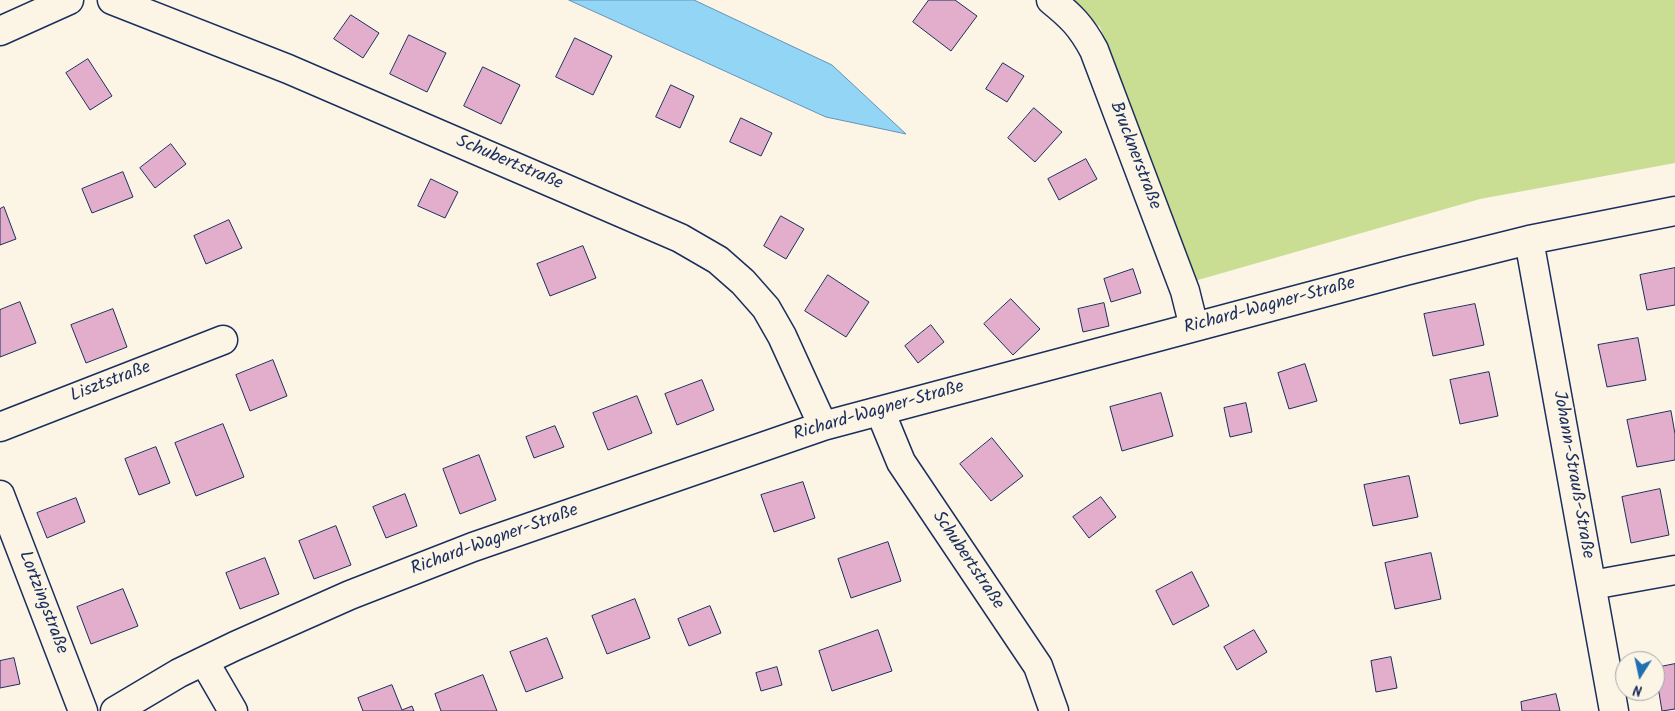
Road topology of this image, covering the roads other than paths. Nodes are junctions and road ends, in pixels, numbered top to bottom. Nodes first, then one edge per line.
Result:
1 (69, 0) edge
2 (112, 0) edge
3 (1050, 0) edge
4 (0, 31) edge
5 (1675, 211) edge
6 (1529, 240) junction
7 (1194, 327) junction
8 (222, 340) dead end
9 (880, 411) junction
10 (823, 426) junction
11 (0, 427) edge
12 (0, 495) edge
13 (1675, 570) edge
14 (1592, 585) junction
15 (204, 661) junction
16 (83, 711) edge
17 (115, 711) edge
18 (233, 711) edge
19 (1054, 711) edge
20 (1614, 711) edge

1 - 4 street
2 - 10 street, Schubertstraße
3 - 7 street, Brucknerstraße
5 - 6 street, Richard-Wagner-Straße
6 - 7 street, Richard-Wagner-Straße
6 - 14 street, Johann-Strauß-Straße
7 - 9 street, Richard-Wagner-Straße
8 - 11 street, Lisztstraße
9 - 10 street, Richard-Wagner-Straße
9 - 19 street, Schubertstraße
10 - 15 street, Richard-Wagner-Straße
12 - 16 street, Lortzingstraße
13 - 14 street
14 - 20 street, Johann-Strauß-Straße
15 - 17 street, Richard-Wagner-Straße
15 - 18 street

